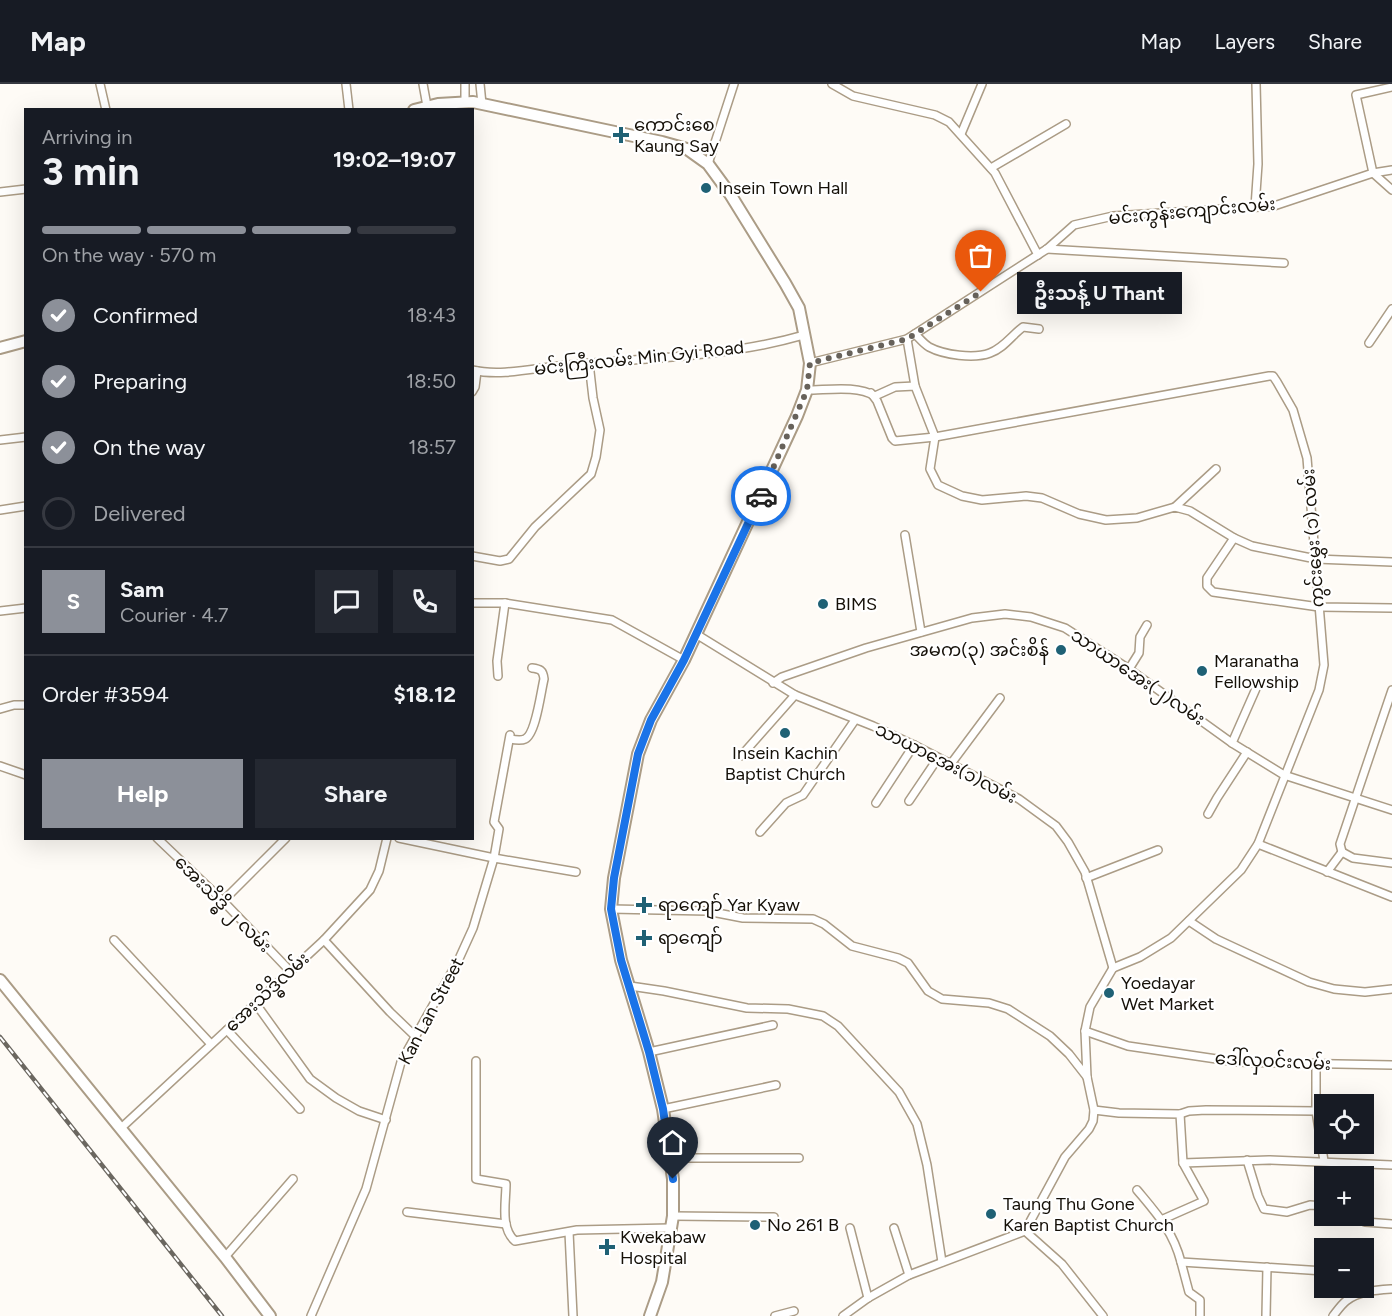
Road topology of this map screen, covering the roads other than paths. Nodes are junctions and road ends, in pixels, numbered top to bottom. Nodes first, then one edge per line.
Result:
1 (100, 84) edge
2 (346, 84) edge
3 (423, 84) edge
4 (465, 84) edge
5 (480, 84) edge
6 (734, 84) edge
7 (832, 84) edge
8 (982, 84) edge
9 (1256, 84) edge
10 (1392, 87) edge
11 (465, 103) junction
12 (482, 104) junction
13 (428, 106) junction
14 (106, 108) edge
15 (349, 108) edge
16 (421, 108) edge
17 (1066, 124) dead end
18 (961, 134) junction
19 (708, 164) junction
20 (991, 168) junction
21 (1392, 170) edge
22 (1373, 173) junction
23 (24, 189) edge
24 (1392, 190) edge
25 (0, 192) edge
26 (1255, 207) junction
27 (1047, 249) junction
28 (1038, 255) junction
29 (1284, 263) dead end
30 (1392, 309) edge
31 (1039, 329) dead end
32 (915, 334) junction
33 (804, 335) junction
34 (907, 339) junction
35 (24, 342) edge
36 (1369, 343) dead end
37 (0, 348) edge
38 (589, 363) junction
39 (810, 363) junction
40 (475, 370) edge
41 (915, 387) junction
42 (474, 390) edge
43 (807, 390) junction
44 (871, 393) junction
45 (24, 437) edge
46 (935, 437) junction
47 (0, 440) edge
48 (1216, 469) dead end
49 (24, 506) edge
50 (1175, 507) junction
51 (0, 510) edge
52 (905, 535) dead end
53 (1234, 538) junction
54 (474, 556) edge
55 (1316, 559) junction
56 (1392, 562) edge
57 (474, 603) edge
58 (505, 603) junction
59 (24, 608) edge
60 (1319, 608) junction
61 (1392, 608) edge
62 (0, 611) edge
63 (1147, 625) dead end
64 (921, 632) junction
65 (696, 634) junction
66 (684, 660) junction
67 (532, 668) dead end
68 (1129, 669) junction
69 (498, 676) dead end
70 (773, 683) junction
71 (1258, 684) dead end
72 (1392, 690) edge
73 (795, 695) junction
74 (1000, 698) dead end
75 (24, 705) edge
76 (0, 709) edge
77 (855, 720) junction
78 (1232, 743) junction
79 (914, 745) junction
80 (1247, 752) junction
81 (741, 756) dead end
82 (938, 758) junction
83 (950, 765) junction
84 (0, 766) edge
85 (24, 774) edge
86 (1284, 775) junction
87 (1356, 800) junction
88 (909, 801) dead end
89 (876, 803) dead end
90 (1392, 810) edge
91 (1208, 814) dead end
92 (760, 832) dead end
93 (159, 840) edge
94 (284, 840) edge
95 (387, 840) edge
96 (408, 840) edge
97 (1258, 844) junction
98 (1158, 850) dead end
99 (1342, 852) junction
100 (494, 858) junction
101 (1392, 863) edge
102 (576, 872) dead end
103 (1327, 872) junction
104 (1086, 878) junction
105 (1392, 897) edge
106 (223, 901) junction
107 (611, 909) junction
108 (1189, 921) junction
109 (114, 940) dead end
110 (324, 940) junction
111 (1113, 968) junction
112 (290, 971) junction
113 (0, 980) edge
114 (630, 986) junction
115 (1392, 989) edge
116 (256, 1004) junction
117 (773, 1025) dead end
118 (226, 1030) junction
119 (1085, 1031) junction
120 (415, 1036) junction
121 (210, 1043) junction
122 (649, 1052) junction
123 (476, 1061) dead end
124 (1316, 1064) junction
125 (1392, 1065) edge
126 (1087, 1077) junction
127 (776, 1085) dead end
128 (1316, 1094) edge
129 (300, 1109) dead end
130 (663, 1109) junction
131 (1094, 1110) junction
132 (1314, 1111) edge
133 (1180, 1114) junction
134 (386, 1120) junction
135 (120, 1129) junction
136 (1323, 1154) edge
137 (670, 1158) junction
138 (799, 1158) dead end
139 (1247, 1160) junction
140 (1324, 1161) junction
141 (1183, 1163) junction
142 (1392, 1165) edge
143 (293, 1179) dead end
144 (1137, 1190) dead end
145 (1314, 1205) edge
146 (407, 1212) dead end
147 (674, 1216) junction
148 (774, 1217) dead end
149 (1161, 1220) junction
150 (1374, 1223) edge
151 (506, 1224) junction
152 (1392, 1224) edge
153 (670, 1228) junction
154 (850, 1228) dead end
155 (894, 1228) dead end
156 (1025, 1231) junction
157 (569, 1232) junction
158 (225, 1257) junction
159 (942, 1262) junction
160 (1181, 1262) junction
161 (1267, 1267) junction
162 (1314, 1270) edge
163 (909, 1275) junction
164 (1392, 1289) edge
165 (1374, 1290) edge
166 (868, 1298) junction
167 (1349, 1298) edge
168 (794, 1311) dead end
169 (270, 1316) edge
170 (311, 1316) edge
171 (573, 1316) edge
172 (650, 1316) edge
173 (775, 1316) edge
174 (843, 1316) edge
175 (1102, 1316) edge
176 (1200, 1316) edge
177 (1266, 1316) edge
178 (1333, 1316) edge

1 - 14 street
2 - 15 street
3 - 13 street
4 - 11 street
5 - 12 street
6 - 19 street
7 - 18 street
8 - 18 street
9 - 26 street
10 - 22 street
11 - 12 main road
11 - 13 main road
12 - 19 main road
13 - 16 main road
17 - 20 street
18 - 20 street
19 - 33 main road
20 - 28 street
21 - 22 street, မင်းကွန်းကျောင်းလမ်း
22 - 24 street
22 - 26 street, မင်းကွန်းကျောင်းလမ်း
23 - 25 street
26 - 27 street, မင်းကွန်းကျောင်းလမ်း
27 - 28 street, မင်းကွန်းကျောင်းလမ်း
27 - 29 street
28 - 32 street, မင်းကွန်းကျောင်းလမ်း
30 - 36 street
31 - 32 street
32 - 34 street, မင်းကွန်းကျောင်းလမ်း
33 - 38 street, မင်းကြီးလမ်း Min Gyi Road
33 - 39 main road
34 - 39 street, မင်းကွန်းကျောင်းလမ်း
34 - 41 street
35 - 37 main road
38 - 40 street, မင်းကြီးလမ်း Min Gyi Road
38 - 54 street
39 - 43 main road
40 - 42 street
41 - 44 street
41 - 46 street
43 - 44 street
43 - 65 main road
44 - 46 street
45 - 47 street
46 - 50 street
46 - 55 street, ကွင်းမွှေး (၁) လမ်း
48 - 50 street
49 - 51 street
50 - 53 street
52 - 64 street
53 - 55 street
53 - 60 street
55 - 56 street
55 - 60 street, ကွင်းမွှေး (၁) လမ်း
57 - 58 street
58 - 66 street
58 - 69 street
59 - 62 street
60 - 61 street
60 - 86 street, ကွင်းမွှေး (၁) လမ်း
63 - 68 street
64 - 68 street, သာယာအေး(၂)လမ်း
64 - 70 street, သာယာအေး(၂)လမ်း
65 - 66 main road
65 - 70 street, သာယာအေး(၁)လမ်း
66 - 107 main road
67 - 100 street, Kan Lan Street
68 - 78 street, သာယာအေး(၂)လမ်း
70 - 73 street, သာယာအေး(၁)လမ်း
71 - 78 street
72 - 87 street
73 - 77 street, သာယာအေး(၁)လမ်း
73 - 81 street
74 - 83 street
75 - 76 street
77 - 79 street, သာယာအေး(၁)လမ်း
77 - 92 street
78 - 80 street, သာယာအေး(၂)လမ်း
79 - 82 street, သာယာအေး(၁)လမ်း
79 - 89 street
80 - 86 street, သာယာအေး(၂)လမ်း
80 - 91 street
82 - 83 street, သာယာအေး(၁)လမ်း
82 - 88 street
83 - 104 street, သာယာအေး(၁)လမ်း
84 - 85 street
86 - 87 street, သာယာအေး(၂)လမ်း
86 - 97 street, ကွင်းမွှေး (၁) လမ်း
87 - 90 street, သာယာအေး(၂)လမ်း
87 - 99 street
93 - 106 street, အေးသိဒ္ဓိ ၂ လမ်း
94 - 106 street
95 - 110 street, အေးသိဒ္ဓိလမ်း
96 - 100 street
97 - 103 street
97 - 108 street, ကွင်းမွှေး (၁) လမ်း
98 - 104 street
99 - 101 street
99 - 103 street
100 - 102 street
100 - 120 street, Kan Lan Street
103 - 105 street
104 - 111 street, သာယာအေး(၁)လမ်း
106 - 112 street, အေးသိဒ္ဓိ ၂ လမ်း
107 - 114 main road
107 - 126 street
108 - 111 street, ကွင်းမွှေး (၁) လမ်း
108 - 115 street
109 - 121 street
110 - 112 street, အေးသိဒ္ဓိလမ်း
110 - 120 street
111 - 119 street
112 - 116 street, အေးသိဒ္ဓိလမ်း
113 - 135 main road
114 - 122 main road
114 - 159 street
116 - 118 street, အေးသိဒ္ဓိလမ်း
116 - 134 street
117 - 122 street
118 - 121 street, အေးသိဒ္ဓိလမ်း
118 - 129 street
119 - 124 street, ဒေါ်လှဝင်းလမ်း
119 - 126 street
120 - 134 street, Kan Lan Street
121 - 135 street, အေးသိဒ္ဓိလမ်း
122 - 130 main road
123 - 151 street
124 - 125 street, ဒေါ်လှဝင်းလမ်း
124 - 128 street
126 - 131 street
127 - 130 street
130 - 137 main road
131 - 133 street
131 - 156 street
132 - 133 street
133 - 141 street
134 - 170 street, Kan Lan Street
135 - 158 main road
136 - 140 street
137 - 138 street
137 - 147 main road
139 - 140 street
139 - 141 street
139 - 145 street
140 - 142 street
141 - 149 street
143 - 158 street
144 - 149 street
146 - 151 street
147 - 148 street
147 - 153 main road
149 - 160 street
150 - 152 street
151 - 157 street
153 - 157 street
153 - 172 main road
154 - 166 street
155 - 163 street
156 - 159 street
156 - 175 street
157 - 171 street
158 - 169 main road
159 - 163 street
160 - 161 street
160 - 176 street
161 - 162 street
161 - 177 street
163 - 166 street
164 - 165 street
166 - 174 street
167 - 178 street
168 - 173 street

